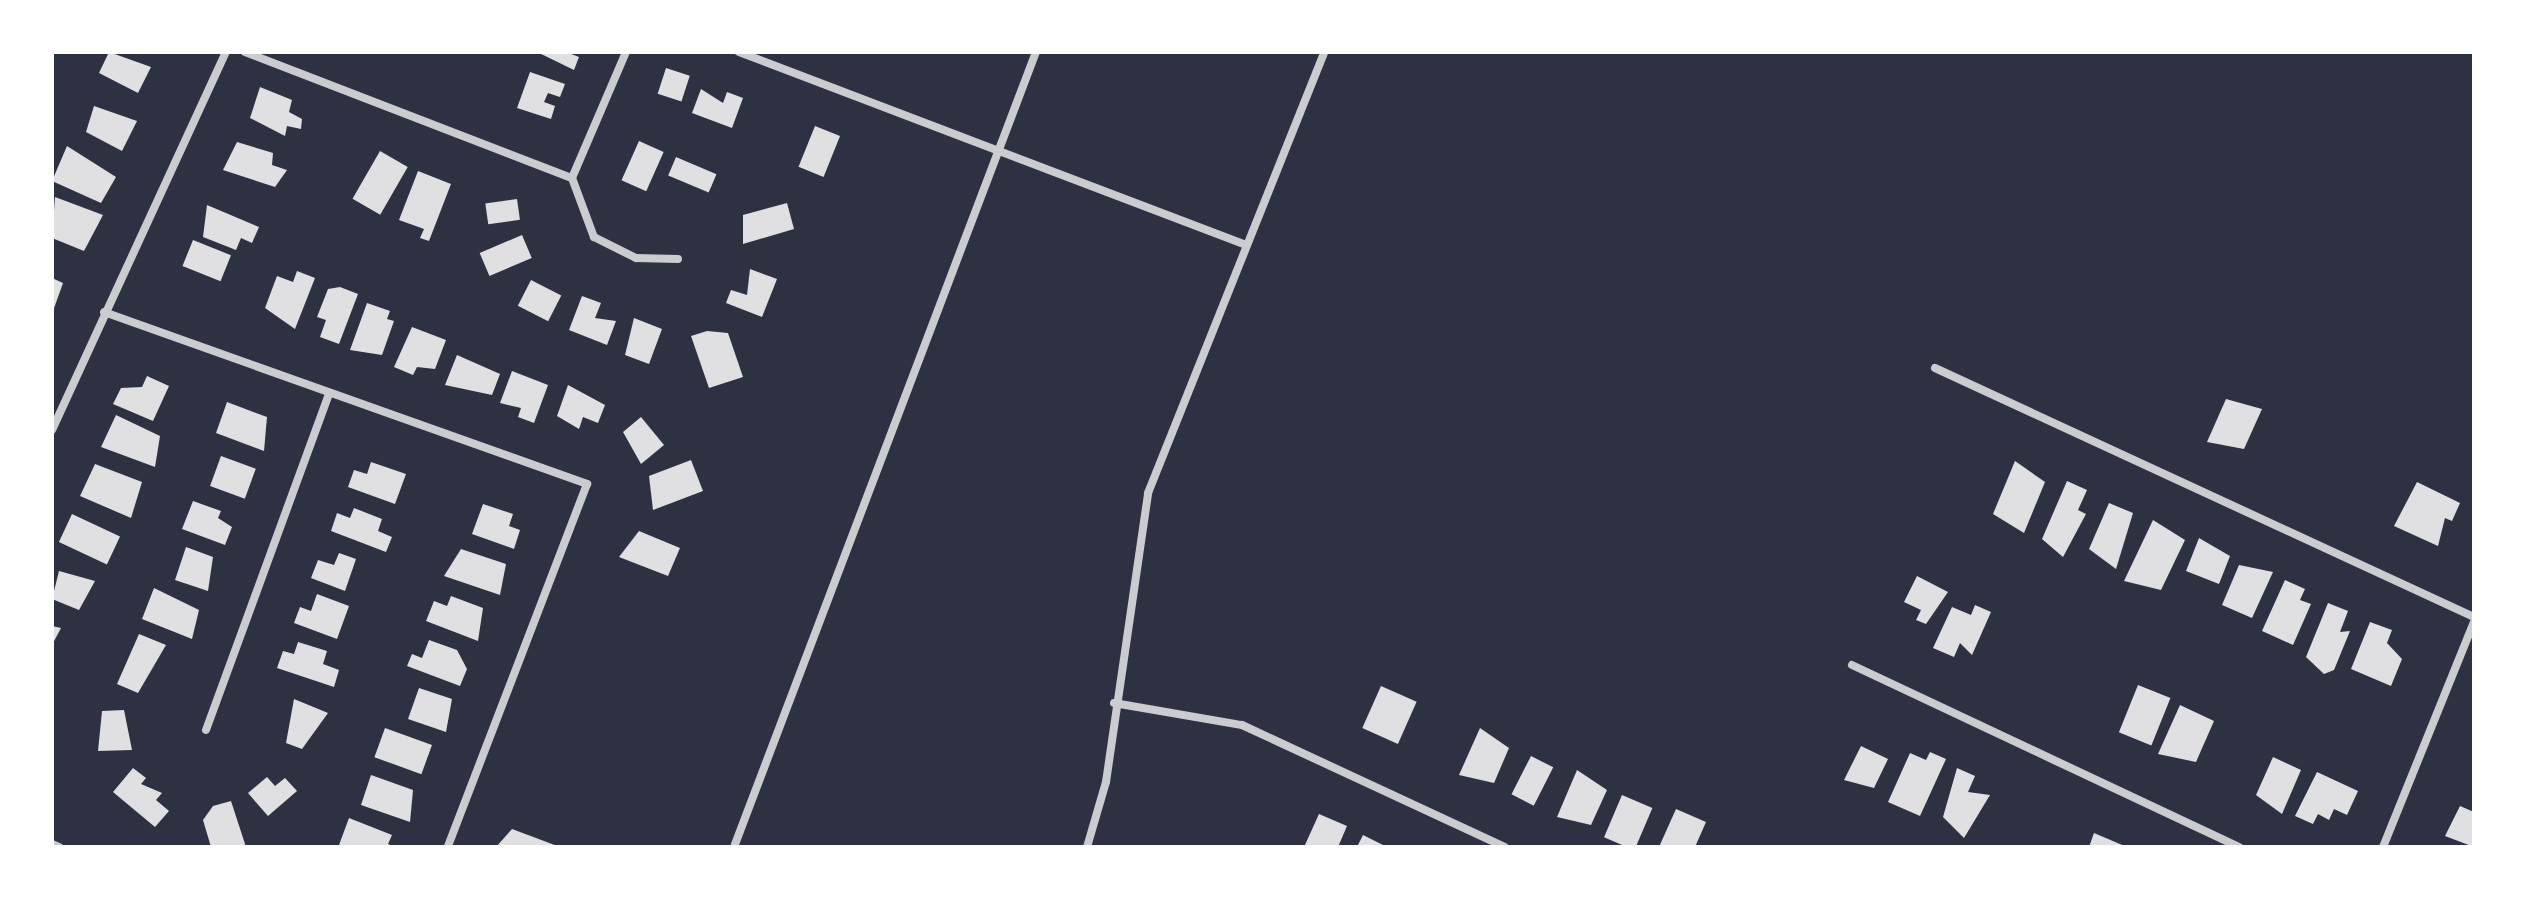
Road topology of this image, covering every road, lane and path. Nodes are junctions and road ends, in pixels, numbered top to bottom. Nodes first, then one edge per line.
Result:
1 (226, 52) edge
2 (245, 52) edge
3 (626, 52) edge
4 (739, 52) edge
5 (1036, 52) edge
6 (1324, 52) edge
7 (999, 152) junction
8 (572, 178) junction
9 (1246, 245) junction
10 (678, 259) dead end
11 (104, 312) junction
12 (1935, 368) dead end
13 (329, 394) junction
14 (52, 430) edge
15 (2474, 620) edge
16 (1852, 665) dead end
17 (1114, 703) junction
18 (206, 730) dead end
19 (52, 844) edge
20 (59, 847) edge
21 (448, 847) edge
22 (734, 847) edge
23 (1087, 847) edge
24 (1505, 847) edge
25 (2239, 847) edge
26 (2383, 847) edge

1 - 11 street
2 - 8 street
3 - 8 street
4 - 7 street
5 - 7 street
6 - 9 street
7 - 9 street
7 - 22 street
8 - 10 street
9 - 17 street
11 - 13 street
11 - 14 street
12 - 15 street
13 - 18 street
13 - 21 street
15 - 26 street
16 - 25 street
17 - 23 street
17 - 24 street
19 - 20 street

